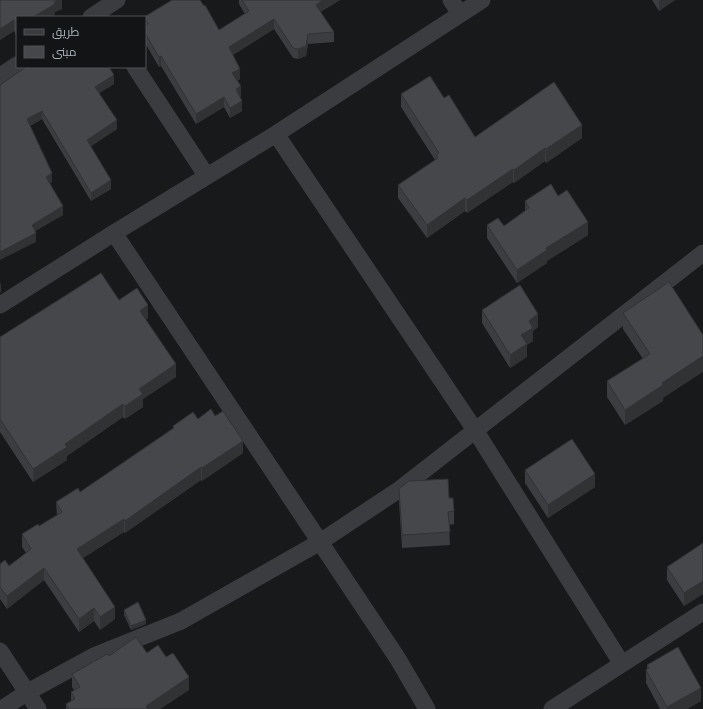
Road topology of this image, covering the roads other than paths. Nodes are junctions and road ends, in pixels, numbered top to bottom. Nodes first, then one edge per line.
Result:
1 (117, 0) edge
2 (482, 0) edge
3 (456, 7) edge
4 (95, 11) edge
5 (16, 66) edge
6 (136, 68) edge
7 (0, 76) edge
8 (276, 134) junction
9 (206, 175) junction
10 (114, 232) junction
11 (703, 253) edge
12 (0, 305) edge
13 (475, 430) junction
14 (320, 542) junction
15 (703, 612) edge
16 (0, 650) edge
17 (622, 664) junction
18 (26, 693) junction
19 (2, 709) edge
20 (38, 709) edge
21 (427, 709) edge
22 (552, 709) edge

1 - 4 street
2 - 3 street
3 - 8 street
5 - 7 street
6 - 9 street
8 - 9 street
8 - 13 street
9 - 10 street
10 - 12 street
10 - 14 street
11 - 13 street
13 - 14 street
13 - 17 street
14 - 18 street
14 - 21 street
15 - 17 street
16 - 18 street
17 - 22 street
18 - 19 street
18 - 20 street

